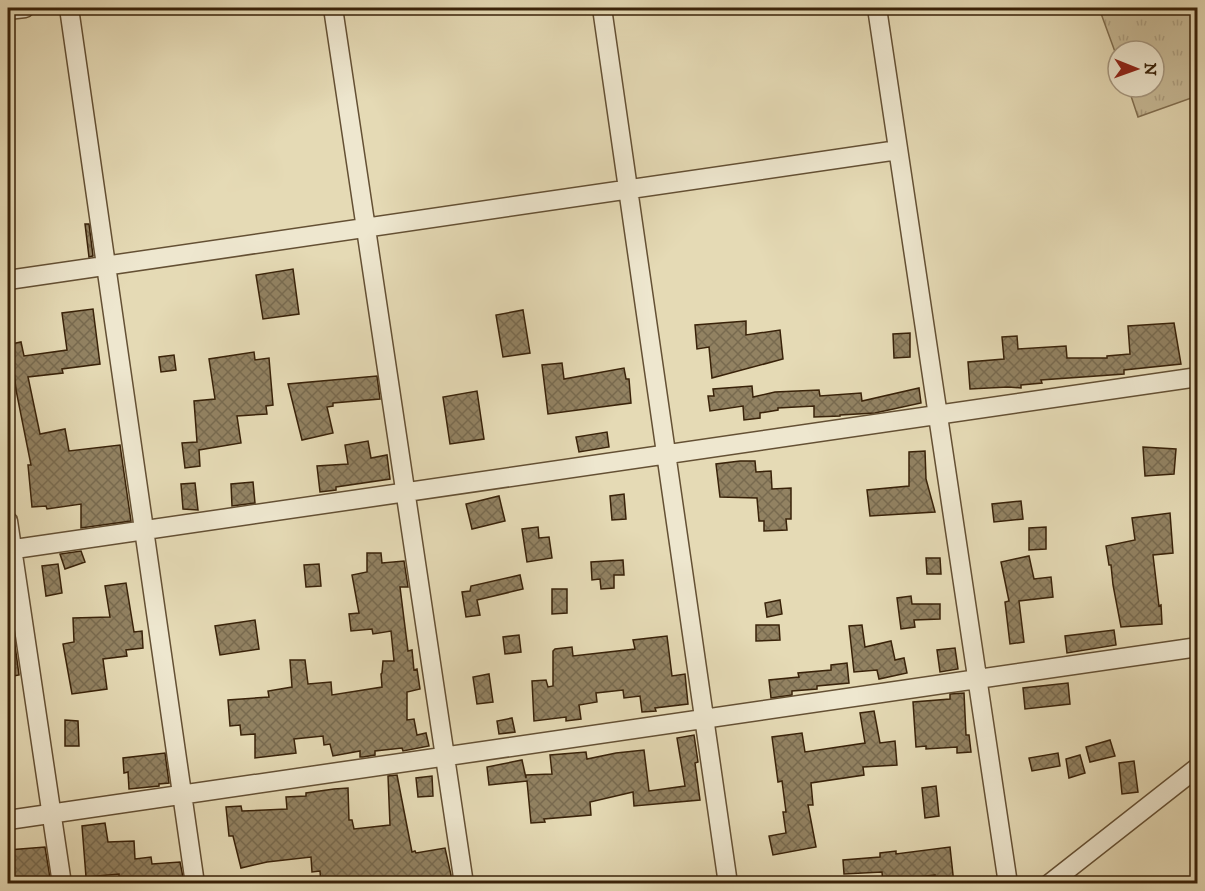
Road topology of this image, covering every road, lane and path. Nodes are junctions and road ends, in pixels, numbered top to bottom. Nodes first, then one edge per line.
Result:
1 (25, 8) edge
2 (69, 8) edge
3 (333, 8) edge
4 (602, 8) edge
5 (877, 8) edge
6 (8, 10) edge
7 (898, 150) junction
8 (628, 190) junction
9 (366, 228) junction
10 (106, 266) junction
11 (8, 280) edge
12 (1197, 377) edge
13 (938, 414) junction
14 (666, 454) junction
15 (405, 492) junction
16 (8, 521) edge
17 (144, 530) junction
18 (10, 550) edge
19 (1197, 647) edge
20 (978, 679) junction
21 (704, 719) junction
22 (445, 757) junction
23 (1197, 767) edge
24 (182, 795) junction
25 (51, 814) junction
26 (8, 820) edge
27 (62, 884) edge
28 (195, 884) edge
29 (464, 884) edge
30 (728, 884) edge
31 (1008, 884) edge
32 (1049, 884) edge

1 - 6 street
2 - 10 street
3 - 9 street
4 - 8 street
5 - 7 street
7 - 8 street
7 - 13 street
8 - 9 street
8 - 14 street
9 - 10 street
9 - 15 street
10 - 11 street
10 - 17 street
12 - 13 street
13 - 14 street
13 - 20 street
14 - 15 street
14 - 21 street
15 - 17 street
15 - 22 street
16 - 18 street
17 - 18 street
17 - 24 street
18 - 25 street
19 - 20 street
20 - 21 street
20 - 31 street
21 - 22 street
21 - 30 street
22 - 24 street
22 - 29 street
23 - 32 street
24 - 25 street
24 - 28 street
25 - 26 street
25 - 27 street

